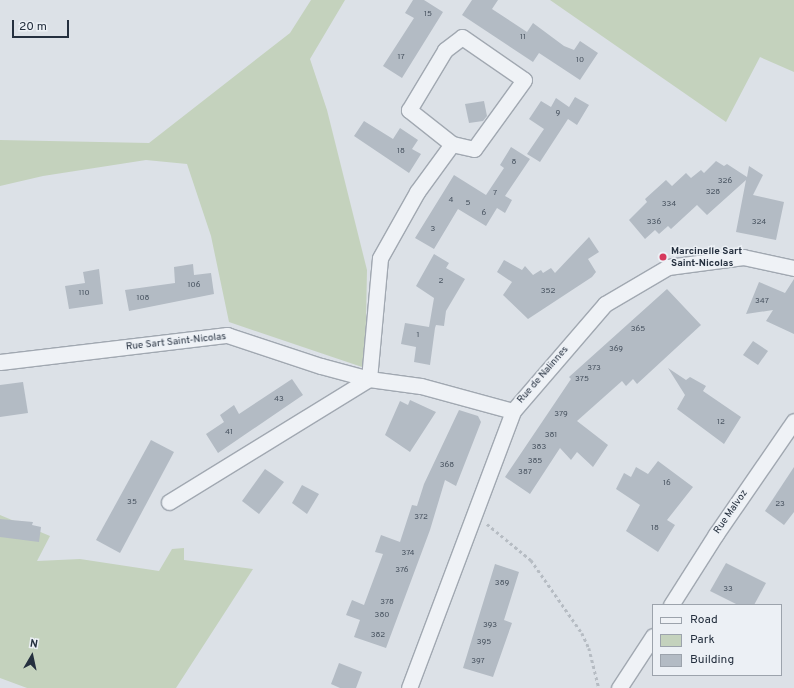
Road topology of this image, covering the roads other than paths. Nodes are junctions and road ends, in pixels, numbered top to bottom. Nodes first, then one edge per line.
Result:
1 (452, 144) junction
2 (794, 268) edge
3 (0, 362) edge
4 (369, 379) junction
5 (513, 411) junction
6 (794, 421) edge
7 (169, 502) dead end
8 (672, 604) edge
9 (652, 638) edge
10 (409, 688) edge
11 (620, 688) edge

1 - 1 street
1 - 4 street
2 - 5 street, Rue de Nalinnes
3 - 4 street, Rue Sart Saint-Nicolas
4 - 5 street, Rue Sart Saint-Nicolas
4 - 7 street
5 - 10 street, Rue de Nalinnes
6 - 8 street, Rue Malvoz
9 - 11 street

